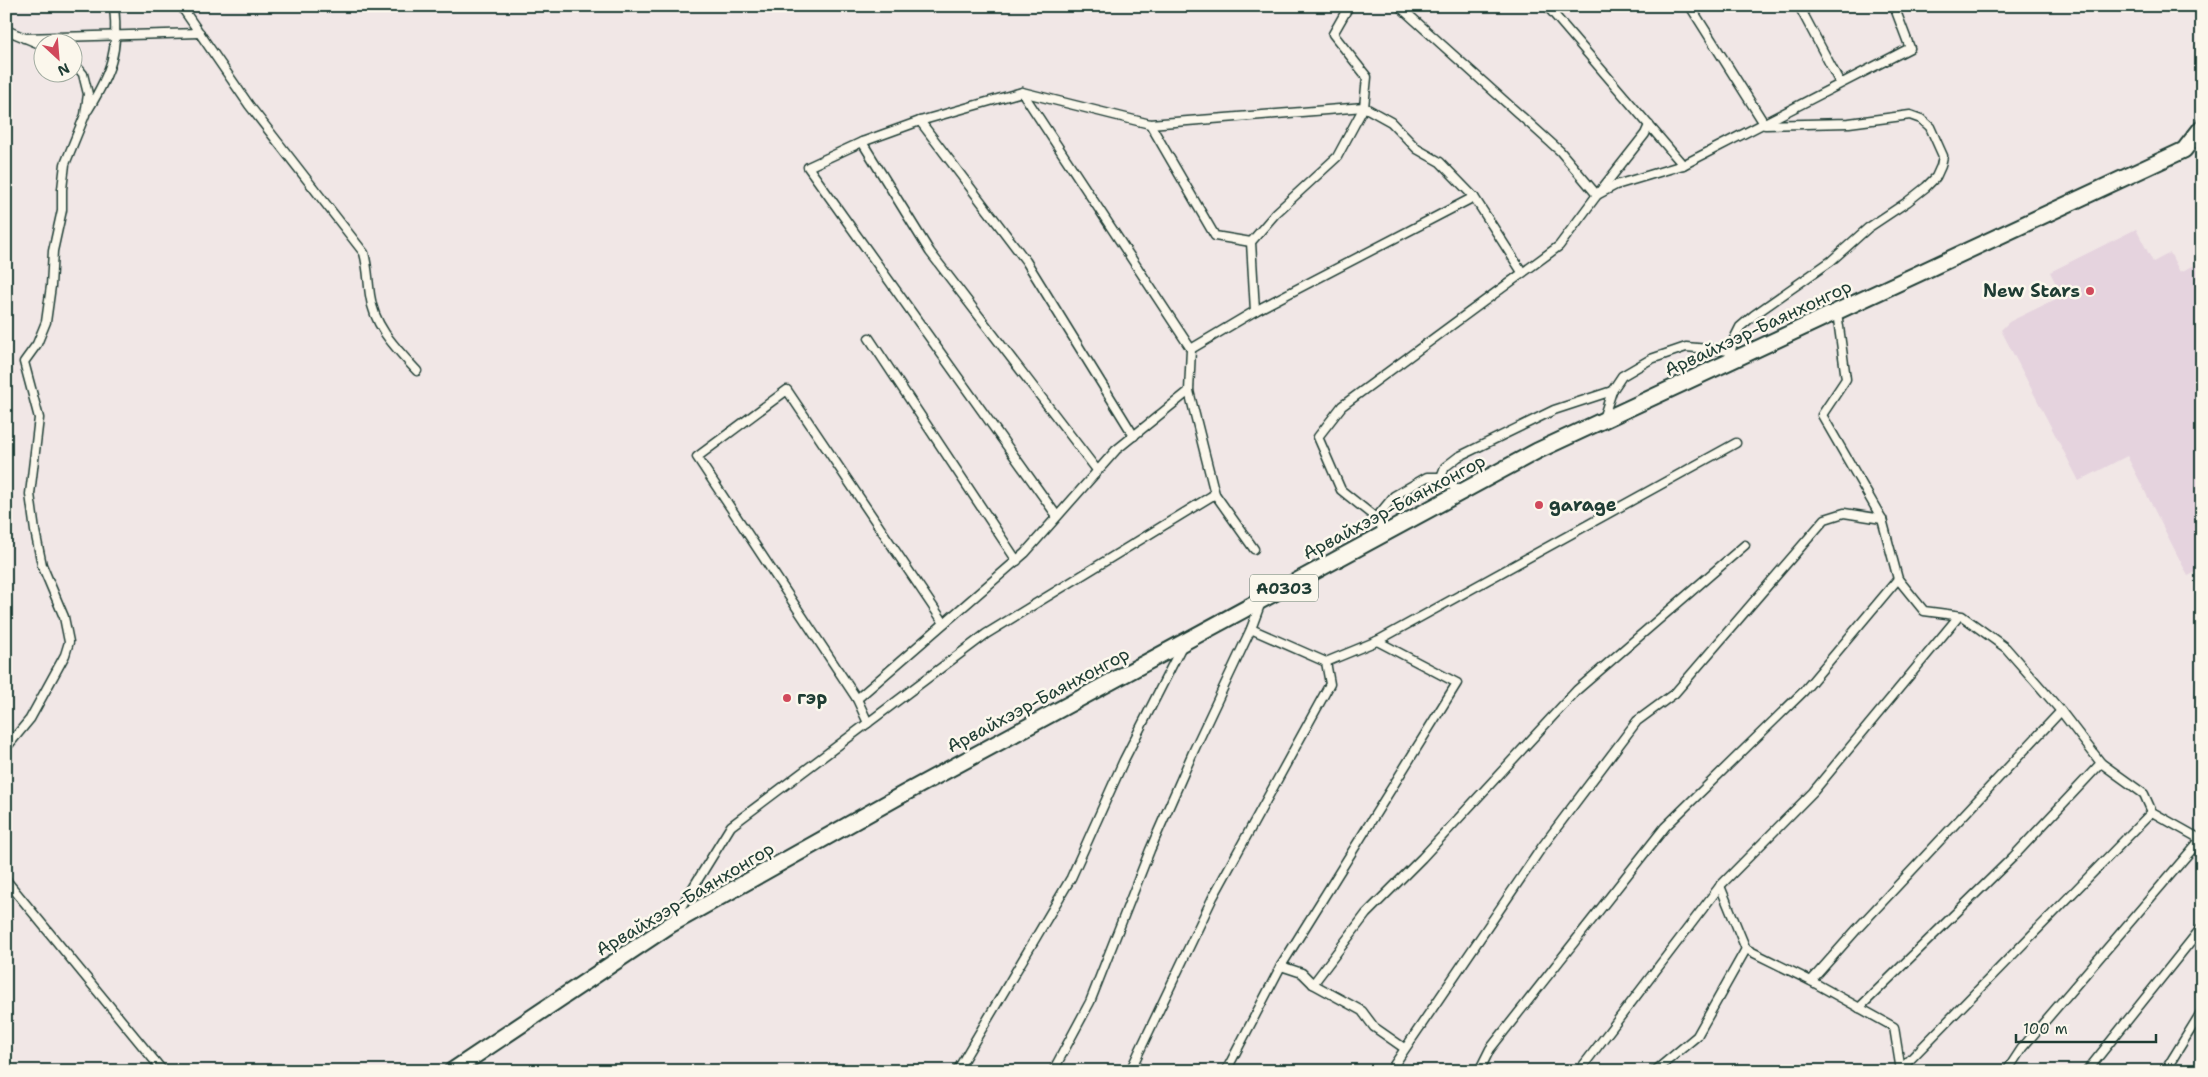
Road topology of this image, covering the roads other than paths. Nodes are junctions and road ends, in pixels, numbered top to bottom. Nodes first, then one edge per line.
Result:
1 (114, 6) edge
2 (181, 6) edge
3 (1349, 6) edge
4 (1399, 6) edge
5 (1547, 6) edge
6 (1690, 6) edge
7 (1799, 6) edge
8 (1894, 6) edge
9 (6, 30) edge
10 (200, 33) junction
11 (116, 37) junction
12 (24, 38) junction
13 (32, 41) edge
14 (82, 73) edge
15 (1840, 83) junction
16 (1022, 92) junction
17 (1364, 106) junction
18 (85, 115) junction
19 (920, 121) junction
20 (1150, 124) junction
21 (1765, 124) junction
22 (1649, 125) junction
23 (2202, 127) edge
24 (862, 142) junction
25 (1683, 165) junction
26 (1597, 195) junction
27 (1474, 196) junction
28 (1251, 242) junction
29 (1522, 272) junction
30 (1255, 311) junction
31 (1836, 312) junction
32 (869, 338) dead end
33 (1191, 349) junction
34 (1729, 357) junction
35 (417, 371) dead end
36 (1189, 391) junction
37 (1612, 391) junction
38 (1603, 421) junction
39 (1134, 436) junction
40 (1736, 443) dead end
41 (1097, 470) junction
42 (1441, 477) junction
43 (1461, 493) junction
44 (1215, 494) junction
45 (1057, 516) junction
46 (1376, 518) junction
47 (1882, 519) junction
48 (1385, 533) junction
49 (1745, 545) dead end
50 (1254, 548) dead end
51 (1017, 560) junction
52 (1898, 579) junction
53 (1262, 600) junction
54 (1959, 616) junction
55 (944, 623) junction
56 (1251, 630) junction
57 (1377, 641) junction
58 (1184, 642) junction
59 (1326, 662) junction
60 (857, 699) junction
61 (2061, 711) junction
62 (868, 723) junction
63 (6, 748) edge
64 (2101, 763) junction
65 (2152, 812) junction
66 (2201, 839) edge
67 (6, 880) edge
68 (1720, 886) junction
69 (670, 925) junction
70 (2202, 927) edge
71 (1746, 949) junction
72 (1281, 966) junction
73 (1811, 980) junction
74 (1313, 984) junction
75 (1859, 1008) junction
76 (2202, 1011) edge
77 (1404, 1048) junction
78 (1901, 1070) edge
79 (163, 1071) edge
80 (452, 1071) edge
81 (957, 1071) edge
82 (1053, 1071) edge
83 (1130, 1071) edge
84 (1226, 1071) edge
85 (1390, 1071) edge
86 (1479, 1071) edge
87 (1579, 1071) edge
88 (1655, 1071) edge
89 (2007, 1071) edge
90 (2087, 1071) edge
91 (2165, 1071) edge

1 - 11 street
2 - 10 street
3 - 17 street
4 - 26 street
5 - 22 street
6 - 21 street
7 - 15 street
8 - 15 street
9 - 12 street
10 - 11 street
10 - 35 street
11 - 12 street
11 - 18 street
12 - 13 street
14 - 18 street
15 - 21 street
16 - 19 street
16 - 20 street
16 - 33 street
17 - 20 street
17 - 27 street
17 - 28 street
18 - 63 street
19 - 24 street
19 - 39 street
20 - 28 street
21 - 25 street
21 - 34 street
22 - 25 street
22 - 26 street
23 - 31 highway, Арвайхээр-Баянхонгор / A0303
24 - 41 street
24 - 45 street
25 - 26 street
26 - 29 street
27 - 29 street
27 - 30 street
28 - 30 street
29 - 46 street
30 - 33 street
31 - 34 highway, Арвайхээр-Баянхонгор / A0303
31 - 47 street
32 - 51 street
33 - 36 street
34 - 37 street
34 - 38 highway, Арвайхээр-Баянхонгор / A0303
36 - 39 street
36 - 44 street
37 - 38 street
37 - 42 street
38 - 43 highway, Арвайхээр-Баянхонгор / A0303
39 - 41 street
40 - 57 street
41 - 45 street
42 - 43 street
42 - 46 street
43 - 48 highway, Арвайхээр-Баянхонгор / A0303
44 - 50 street
44 - 62 street
45 - 51 street
46 - 48 street
47 - 52 street
47 - 77 street
48 - 53 highway, Арвайхээр-Баянхонгор / A0303
49 - 74 street
51 - 55 street
52 - 54 street
52 - 86 street
53 - 56 street
53 - 58 highway, Арвайхээр-Баянхонгор / A0303
54 - 61 street
54 - 68 street
55 - 60 street
55 - 60 street
56 - 59 street
56 - 82 street
57 - 59 street
57 - 72 street
58 - 69 highway, Арвайхээр-Баянхонгор / A0303
58 - 81 street
59 - 83 street
60 - 62 street
61 - 64 street
61 - 73 street
62 - 69 street
64 - 65 street
64 - 75 street
65 - 66 street
65 - 78 street
66 - 89 street
67 - 79 street
68 - 71 street
68 - 87 street
69 - 80 highway, Арвайхээр-Баянхонгор / A0303
70 - 90 street
71 - 73 street
71 - 88 street
72 - 74 street
72 - 84 street
73 - 75 street
74 - 77 street
75 - 78 street
76 - 91 street
77 - 85 street

